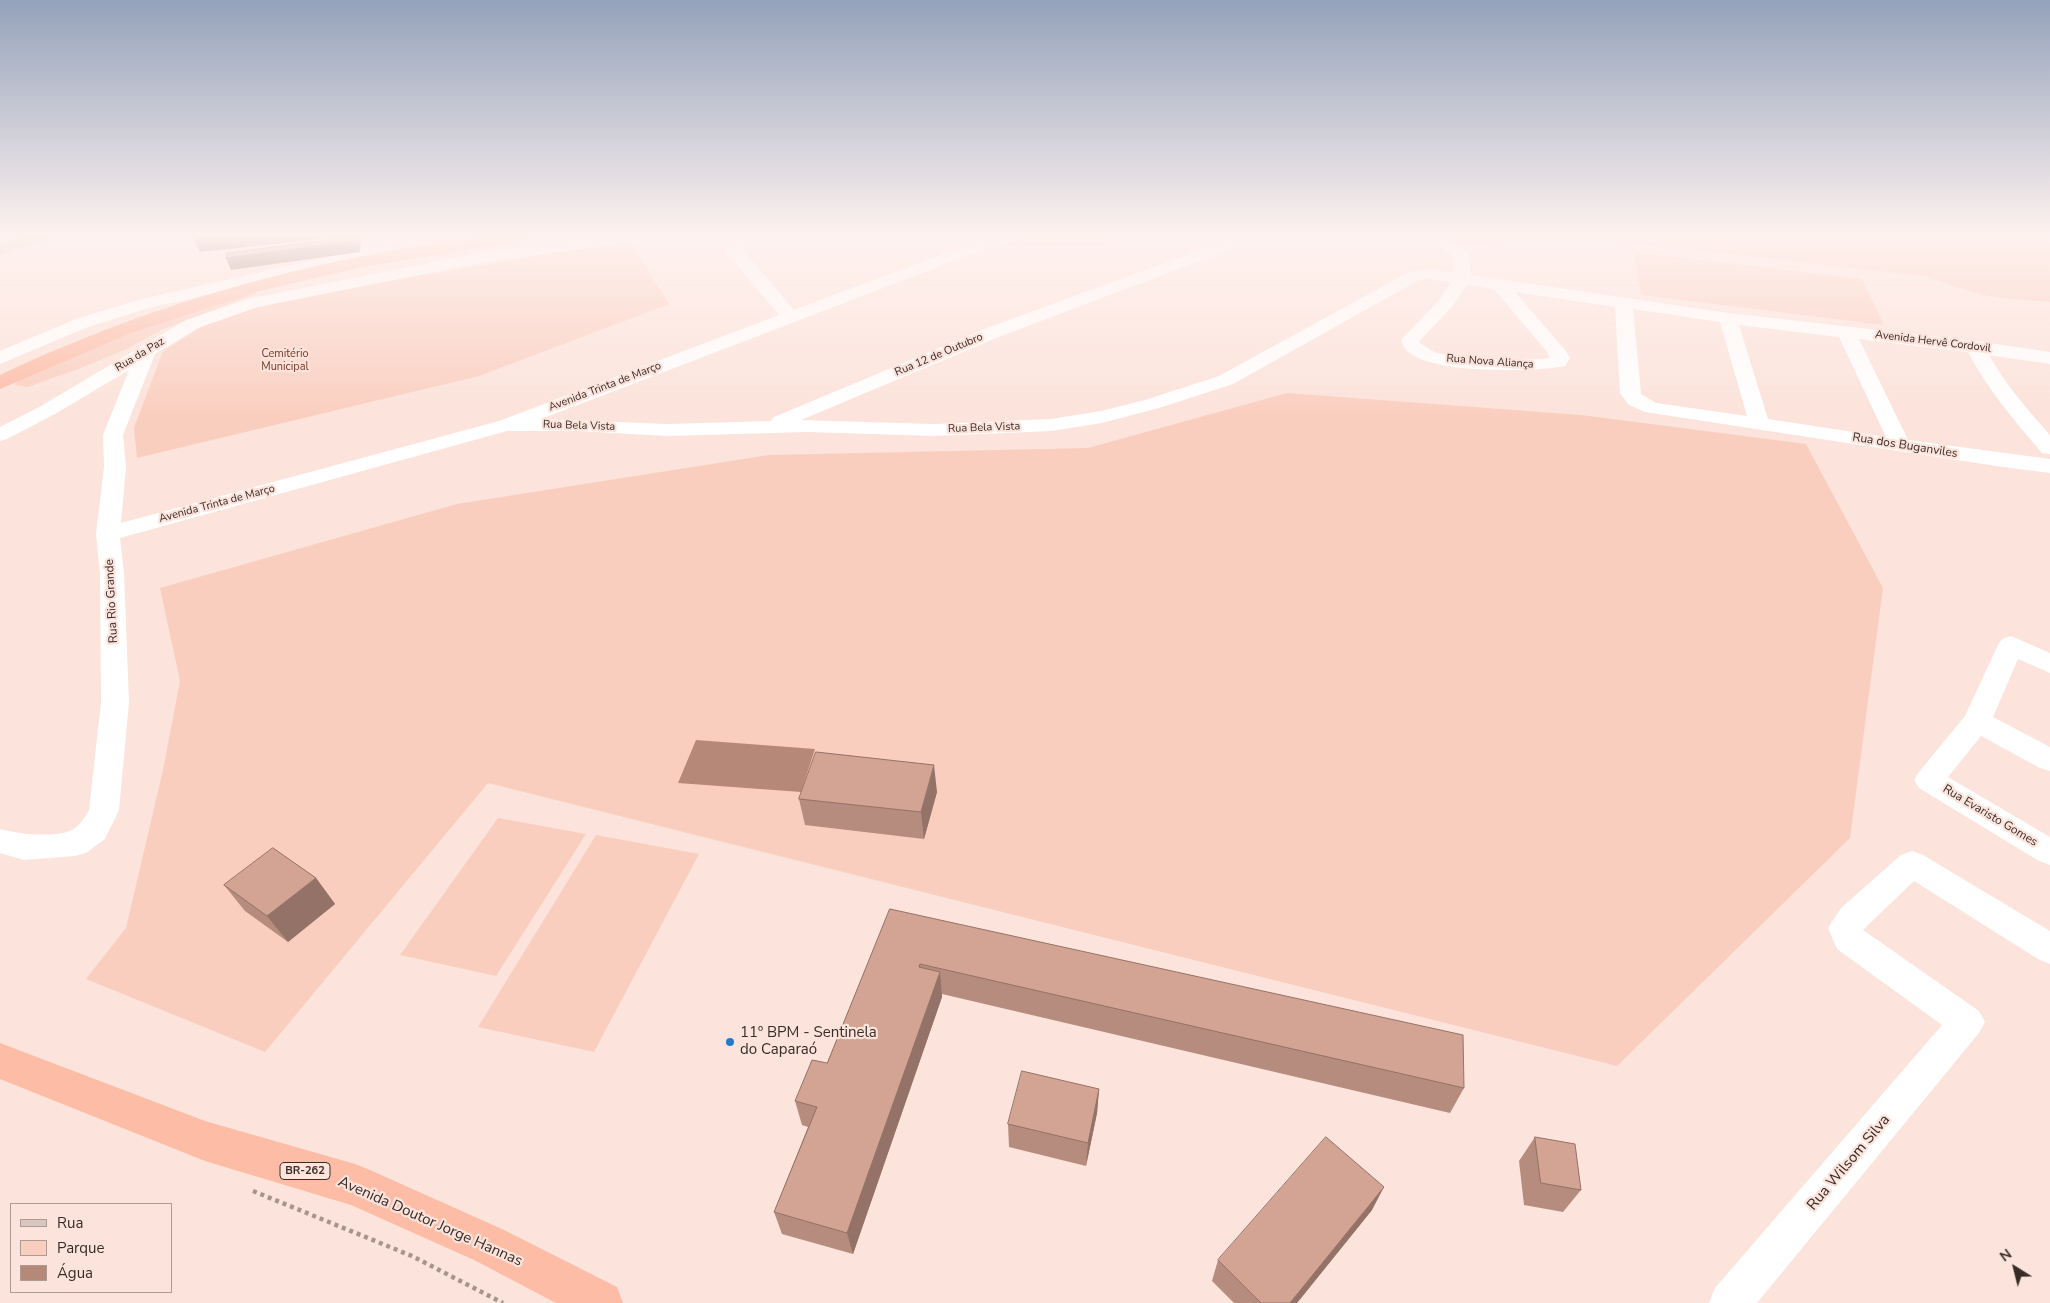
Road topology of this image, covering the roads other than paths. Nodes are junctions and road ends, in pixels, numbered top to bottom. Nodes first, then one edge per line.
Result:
1 (178, 297) edge
2 (214, 297) edge
3 (281, 297) edge
4 (773, 297) edge
5 (844, 297) edge
6 (1089, 297) edge
7 (1377, 297) edge
8 (1450, 297) edge
9 (1510, 297) edge
10 (1583, 297) edge
11 (1624, 303) junction
12 (790, 317) junction
13 (1728, 318) junction
14 (1846, 331) junction
15 (1975, 347) junction
16 (146, 352) junction
17 (0, 358) edge
18 (2050, 358) edge
19 (0, 383) edge
20 (1760, 422) junction
21 (506, 425) junction
22 (768, 426) junction
23 (0, 435) edge
24 (1900, 445) junction
25 (2050, 448) edge
26 (2050, 466) edge
27 (108, 534) junction
28 (2050, 664) edge
29 (1977, 721) junction
30 (2050, 760) edge
31 (0, 841) edge
32 (2050, 852) edge
33 (2050, 949) edge
34 (0, 1061) edge
35 (601, 1303) edge
36 (1730, 1303) edge

1 - 17 street
2 - 19 highway
3 - 16 street, Rua da Paz
4 - 12 street
5 - 12 street, Avenida Trinta de Março
6 - 22 street, Rua 12 de Outubro
7 - 22 street, Rua Bela Vista
8 - 9 street, Rua Nova Aliança
10 - 11 street, Avenida Hervê Cordovil
11 - 13 street, Avenida Hervê Cordovil
11 - 20 street, Rua dos Buganviles
12 - 21 street, Avenida Trinta de Março
13 - 14 street, Avenida Hervê Cordovil
13 - 20 street
14 - 15 street, Avenida Hervê Cordovil
14 - 24 street
15 - 18 street, Avenida Hervê Cordovil
15 - 25 street
16 - 23 street, Rua da Paz
16 - 27 street, Rua Rio Grande
20 - 24 street, Rua dos Buganviles
21 - 22 street, Rua Bela Vista
21 - 27 street, Avenida Trinta de Março
24 - 26 street, Rua dos Buganviles
27 - 31 street, Rua Rio Grande
28 - 29 street
29 - 30 street
29 - 32 street, Rua Evaristo Gomes
33 - 36 street, Rua Wilsom Silva
34 - 35 highway, Avenida Doutor Jorge Hannas / BR-262

